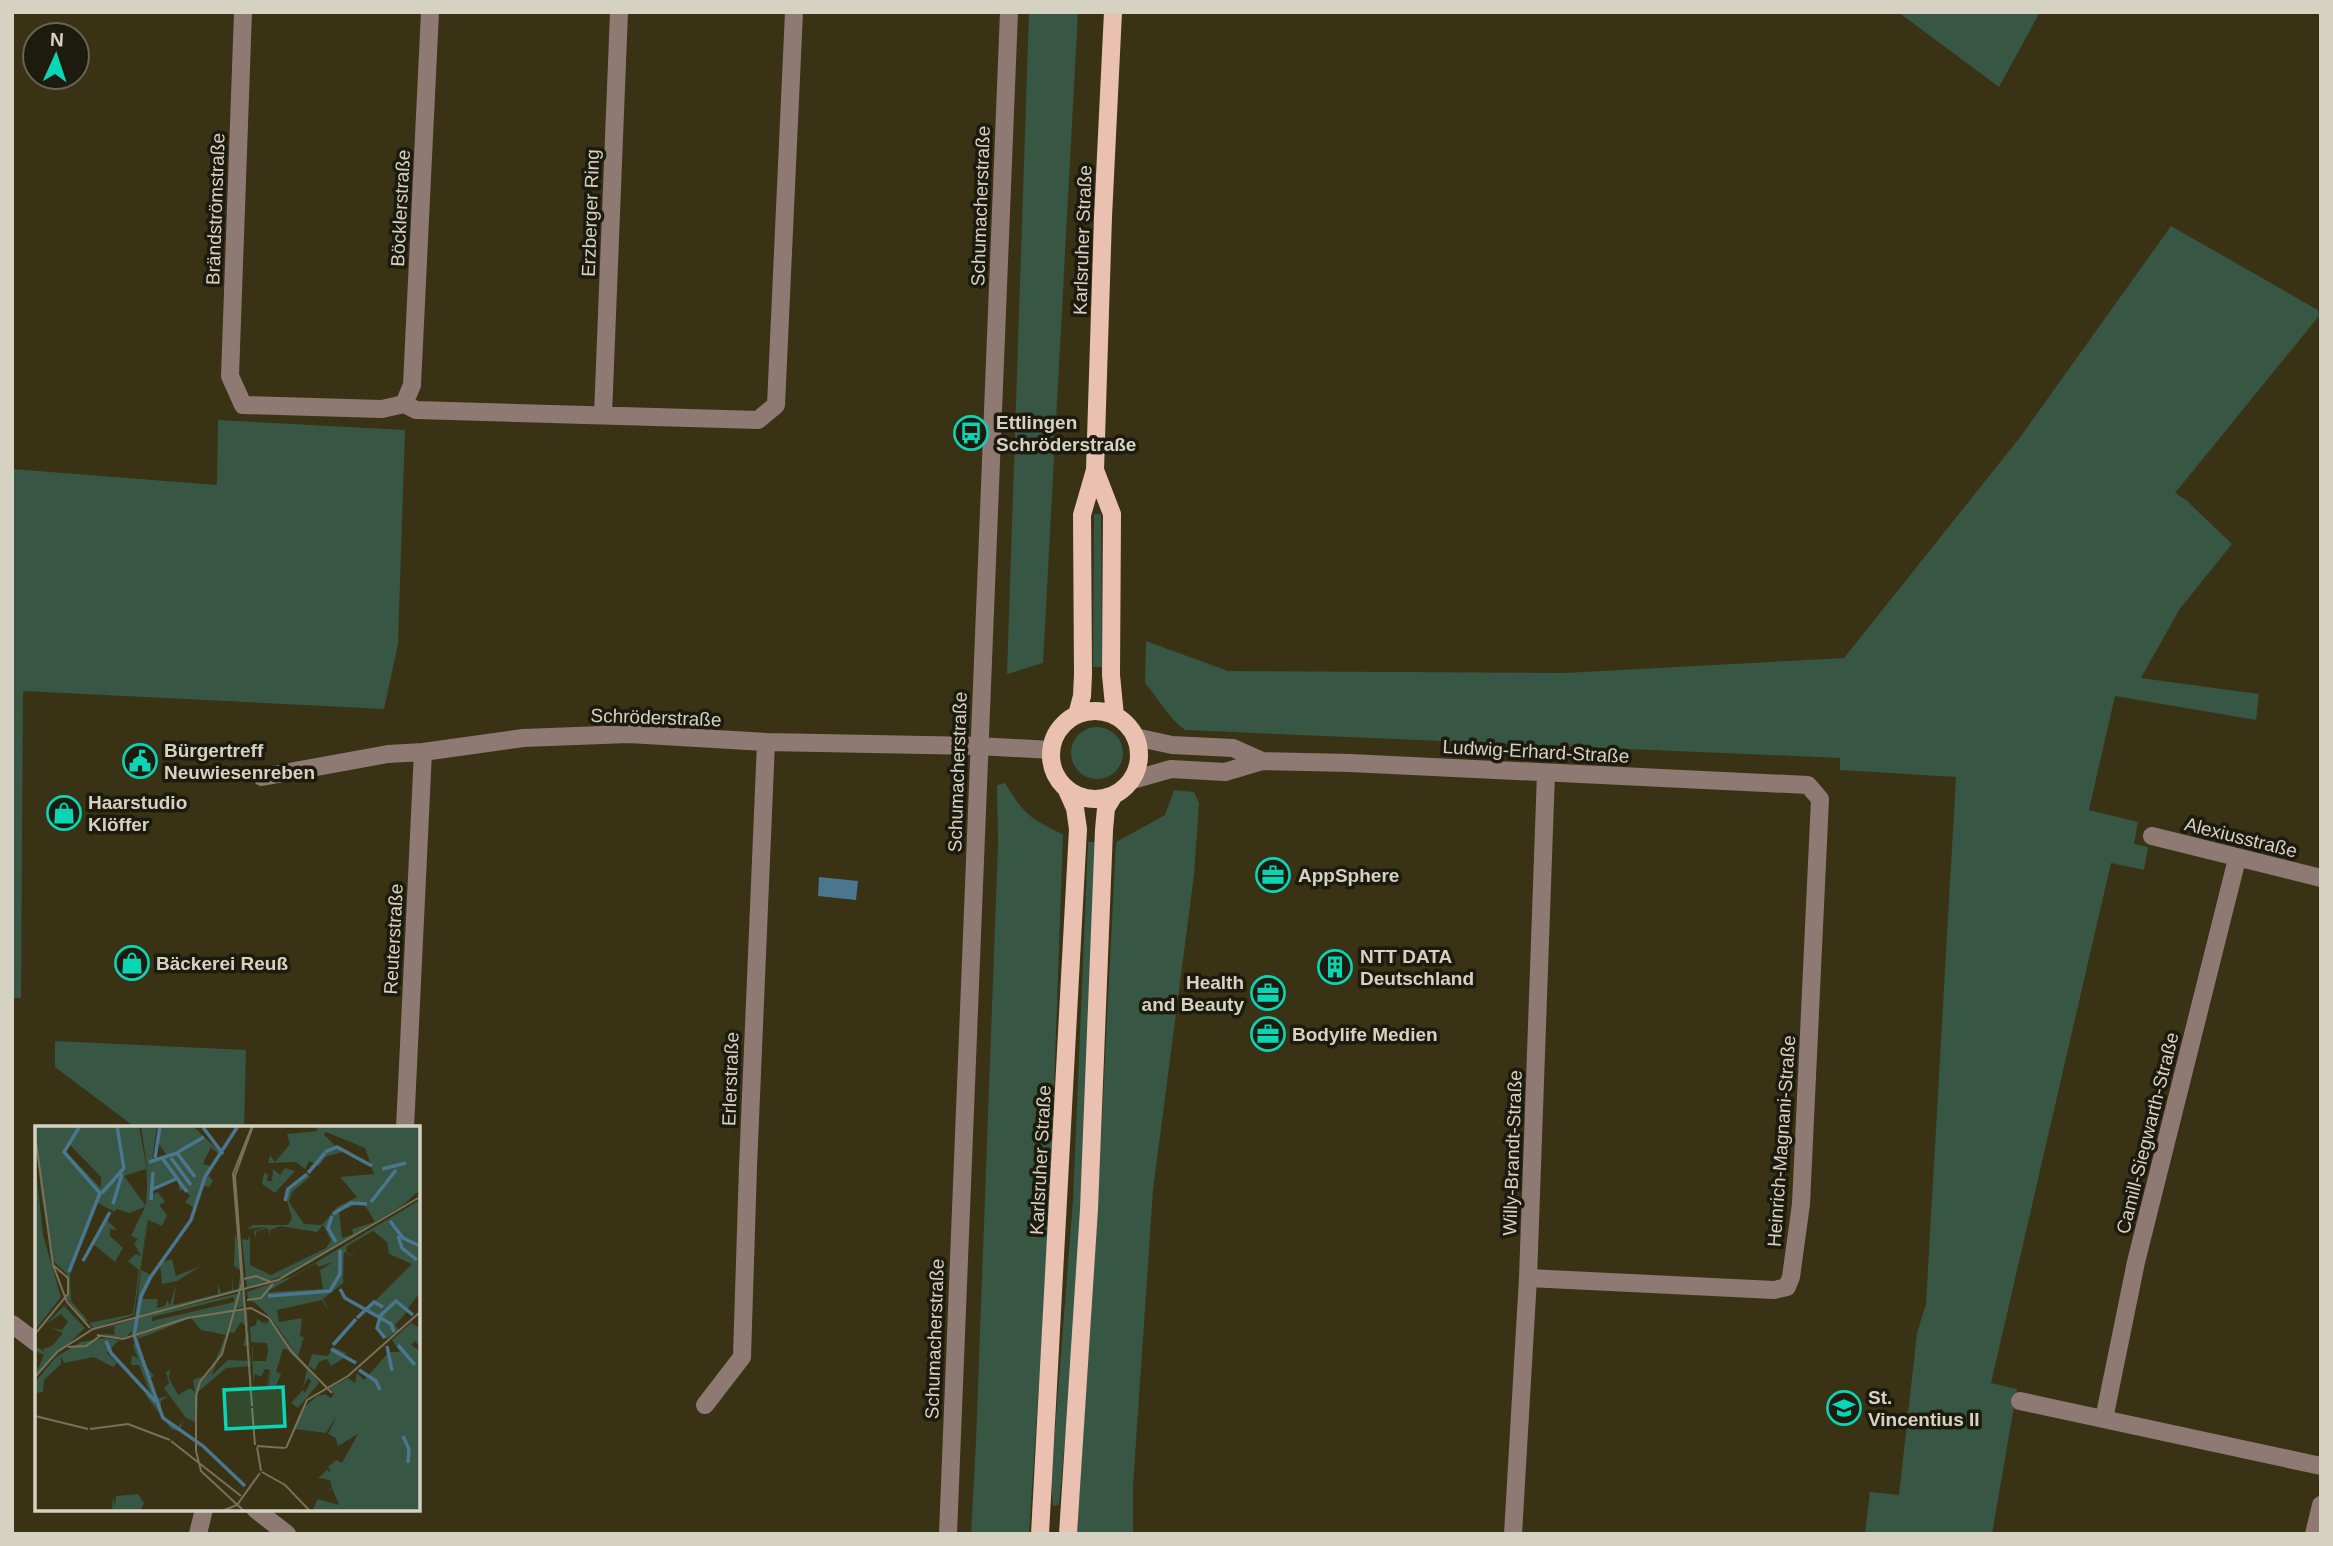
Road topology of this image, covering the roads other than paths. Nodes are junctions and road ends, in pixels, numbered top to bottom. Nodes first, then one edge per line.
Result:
1 (243, 12) edge
2 (430, 12) edge
3 (619, 12) edge
4 (794, 12) edge
5 (1009, 12) edge
6 (1113, 12) edge
7 (404, 404) junction
8 (603, 415) junction
9 (1095, 470) junction
10 (1077, 715) junction
11 (1115, 716) junction
12 (1135, 737) junction
13 (766, 742) junction
14 (978, 746) junction
15 (1051, 750) junction
16 (423, 752) junction
17 (1262, 761) junction
18 (1546, 773) junction
19 (262, 777) dead end
20 (1132, 780) junction
21 (1808, 785) joint
22 (1067, 790) junction
23 (1114, 795) junction
24 (2152, 836) dead end
25 (2236, 859) junction
26 (2321, 878) edge
27 (405, 1126) edge
28 (1528, 1278) junction
29 (12, 1324) edge
30 (35, 1341) edge
31 (2020, 1401) dead end
32 (705, 1405) dead end
33 (2104, 1419) junction
34 (2321, 1466) edge
35 (2321, 1505) edge
36 (204, 1511) edge
37 (258, 1511) edge
38 (198, 1534) edge
39 (287, 1534) edge
40 (948, 1534) edge
41 (1040, 1534) edge
42 (1068, 1534) edge
43 (1513, 1534) edge
44 (2314, 1534) edge

1 - 7 street, Brändströmstraße
2 - 7 street, Böcklerstraße
3 - 8 street, Erzberger Ring
4 - 8 street
5 - 14 street, Schumacherstraße
6 - 9 main road, Karlsruher Straße
7 - 8 street
9 - 10 main road, Karlsruher Straße
9 - 11 main road, Karlsruher Straße
10 - 11 main road
10 - 15 main road
11 - 12 main road
12 - 17 street, Ludwig-Erhard-Straße
12 - 20 main road
13 - 14 street, Schröderstraße
13 - 16 street, Schröderstraße
13 - 32 street, Erlerstraße
14 - 15 street, Schröderstraße
14 - 40 street, Schumacherstraße
15 - 22 main road
16 - 19 street, Schröderstraße
16 - 27 street, Reuterstraße
17 - 18 street, Ludwig-Erhard-Straße
17 - 20 street, Ludwig-Erhard-Straße
18 - 21 street, Ludwig-Erhard-Straße
18 - 28 street, Willy-Brandt-Straße
20 - 23 main road
21 - 28 street, Heinrich-Magnani-Straße
22 - 23 main road
22 - 41 main road, Karlsruher Straße
23 - 42 main road
24 - 25 street, Alexiusstraße
25 - 26 street, Alexiusstraße
25 - 33 street, Camill-Siegwarth-Straße
28 - 43 street, Willy-Brandt-Straße
29 - 30 street
31 - 33 street
33 - 34 street
35 - 44 street
36 - 38 street
37 - 39 street

